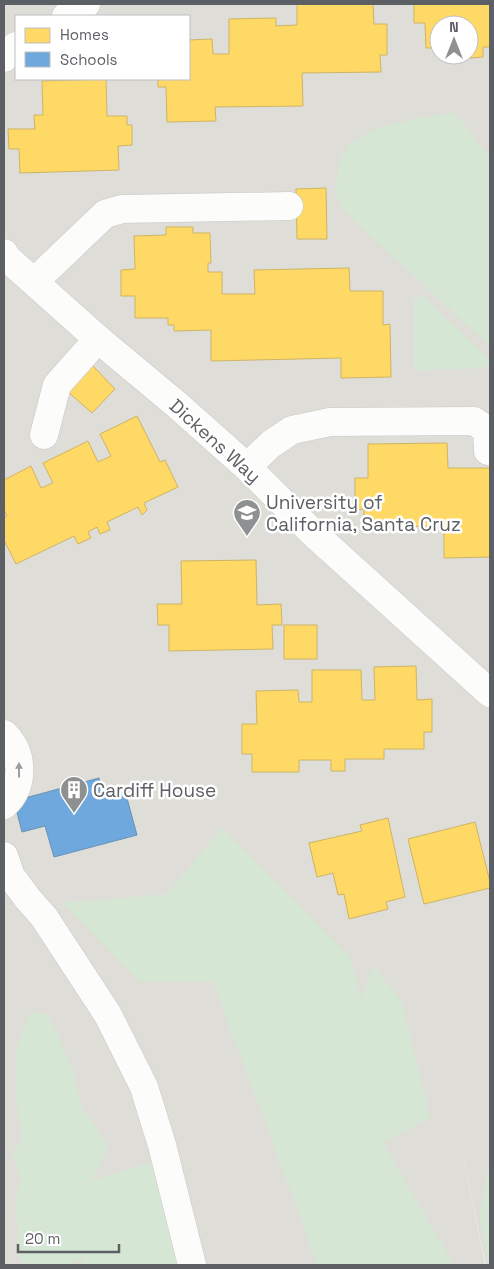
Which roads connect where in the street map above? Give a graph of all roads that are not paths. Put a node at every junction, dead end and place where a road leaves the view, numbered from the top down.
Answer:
1 (86, 4) edge
2 (68, 15) edge
3 (15, 47) edge
4 (4, 58) edge
5 (289, 206) dead end
6 (4, 252) edge
7 (34, 281) junction
8 (98, 339) junction
9 (44, 435) dead end
10 (488, 450) dead end
11 (247, 467) junction
12 (490, 693) edge
13 (4, 734) edge
14 (4, 805) edge
15 (4, 856) edge
16 (192, 1265) edge

1 - 2 street
3 - 4 street
5 - 7 street
6 - 7 street, Dickens Way
7 - 8 street, Dickens Way
8 - 9 street
8 - 11 street, Dickens Way
10 - 11 street
11 - 12 street, Dickens Way
14 -> 13 street
15 - 16 street

